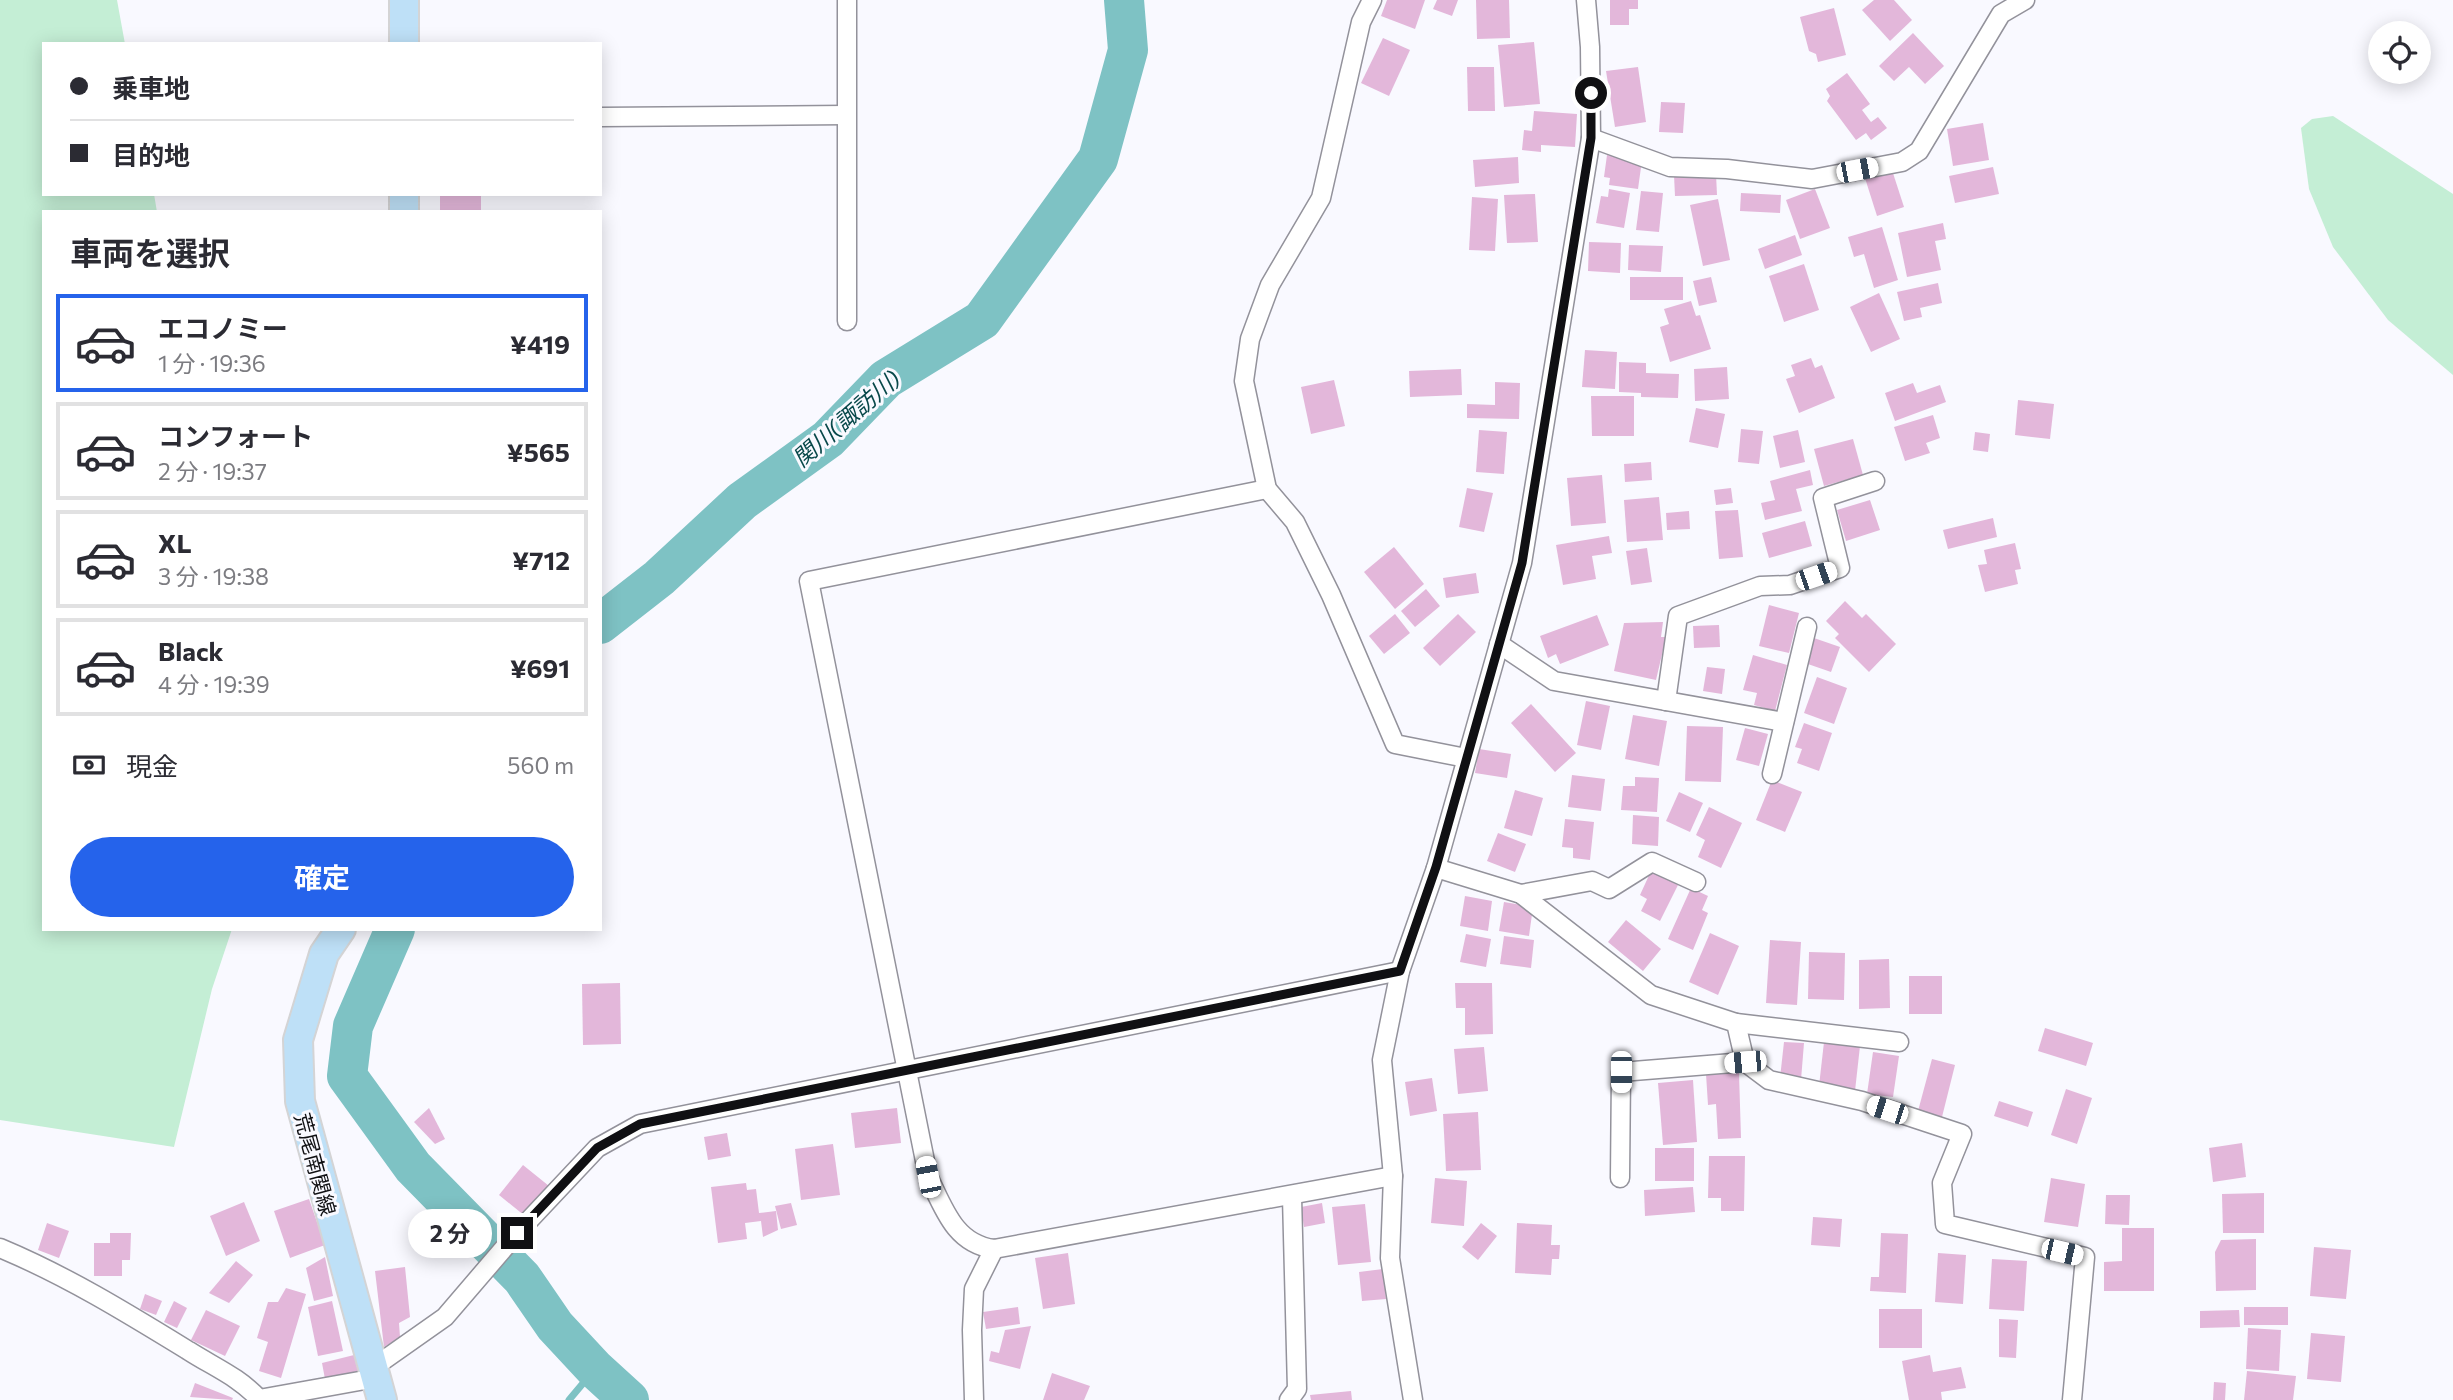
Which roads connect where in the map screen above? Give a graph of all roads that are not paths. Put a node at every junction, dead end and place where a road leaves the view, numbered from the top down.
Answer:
1 (404, 0) edge
2 (846, 0) edge
3 (1372, 0) edge
4 (1586, 0) edge
5 (2025, 0) edge
6 (404, 42) edge
7 (846, 115) junction
8 (602, 117) edge
9 (1591, 138) junction
10 (847, 321) dead end
11 (1875, 481) dead end
12 (1267, 489) junction
13 (1807, 627) dead end
14 (1499, 644) junction
15 (1666, 701) junction
16 (1784, 722) junction
17 (1466, 758) junction
18 (1772, 774) dead end
19 (1436, 867) junction
20 (1696, 882) dead end
21 (1521, 894) junction
22 (340, 931) edge
23 (1400, 971) junction
24 (1736, 1023) junction
25 (1899, 1042) dead end
26 (1745, 1062) junction
27 (906, 1070) junction
28 (1393, 1176) junction
29 (1620, 1178) dead end
30 (1292, 1197) junction
31 (0, 1248) edge
32 (994, 1249) junction
33 (377, 1382) edge
34 (974, 1400) edge
35 (1289, 1400) edge
36 (1413, 1400) edge
37 (2072, 1400) edge

1 - 6 main road
2 - 7 street
3 - 12 street
4 - 9 street
5 - 9 street
7 - 8 street
7 - 10 street
9 - 14 street
11 - 15 street
12 - 17 street
12 - 27 street
13 - 16 street
14 - 15 street
14 - 17 street
15 - 16 street
16 - 18 street
17 - 19 street
19 - 21 street
19 - 23 street
20 - 21 street
21 - 24 street
22 - 33 main road, 荒尾南関線
23 - 27 street
23 - 28 street
24 - 25 street
24 - 26 street
26 - 29 street
26 - 37 street
27 - 32 street
27 - 33 street
28 - 30 street
28 - 36 street
30 - 32 street
30 - 35 street
31 - 33 street
32 - 34 street

